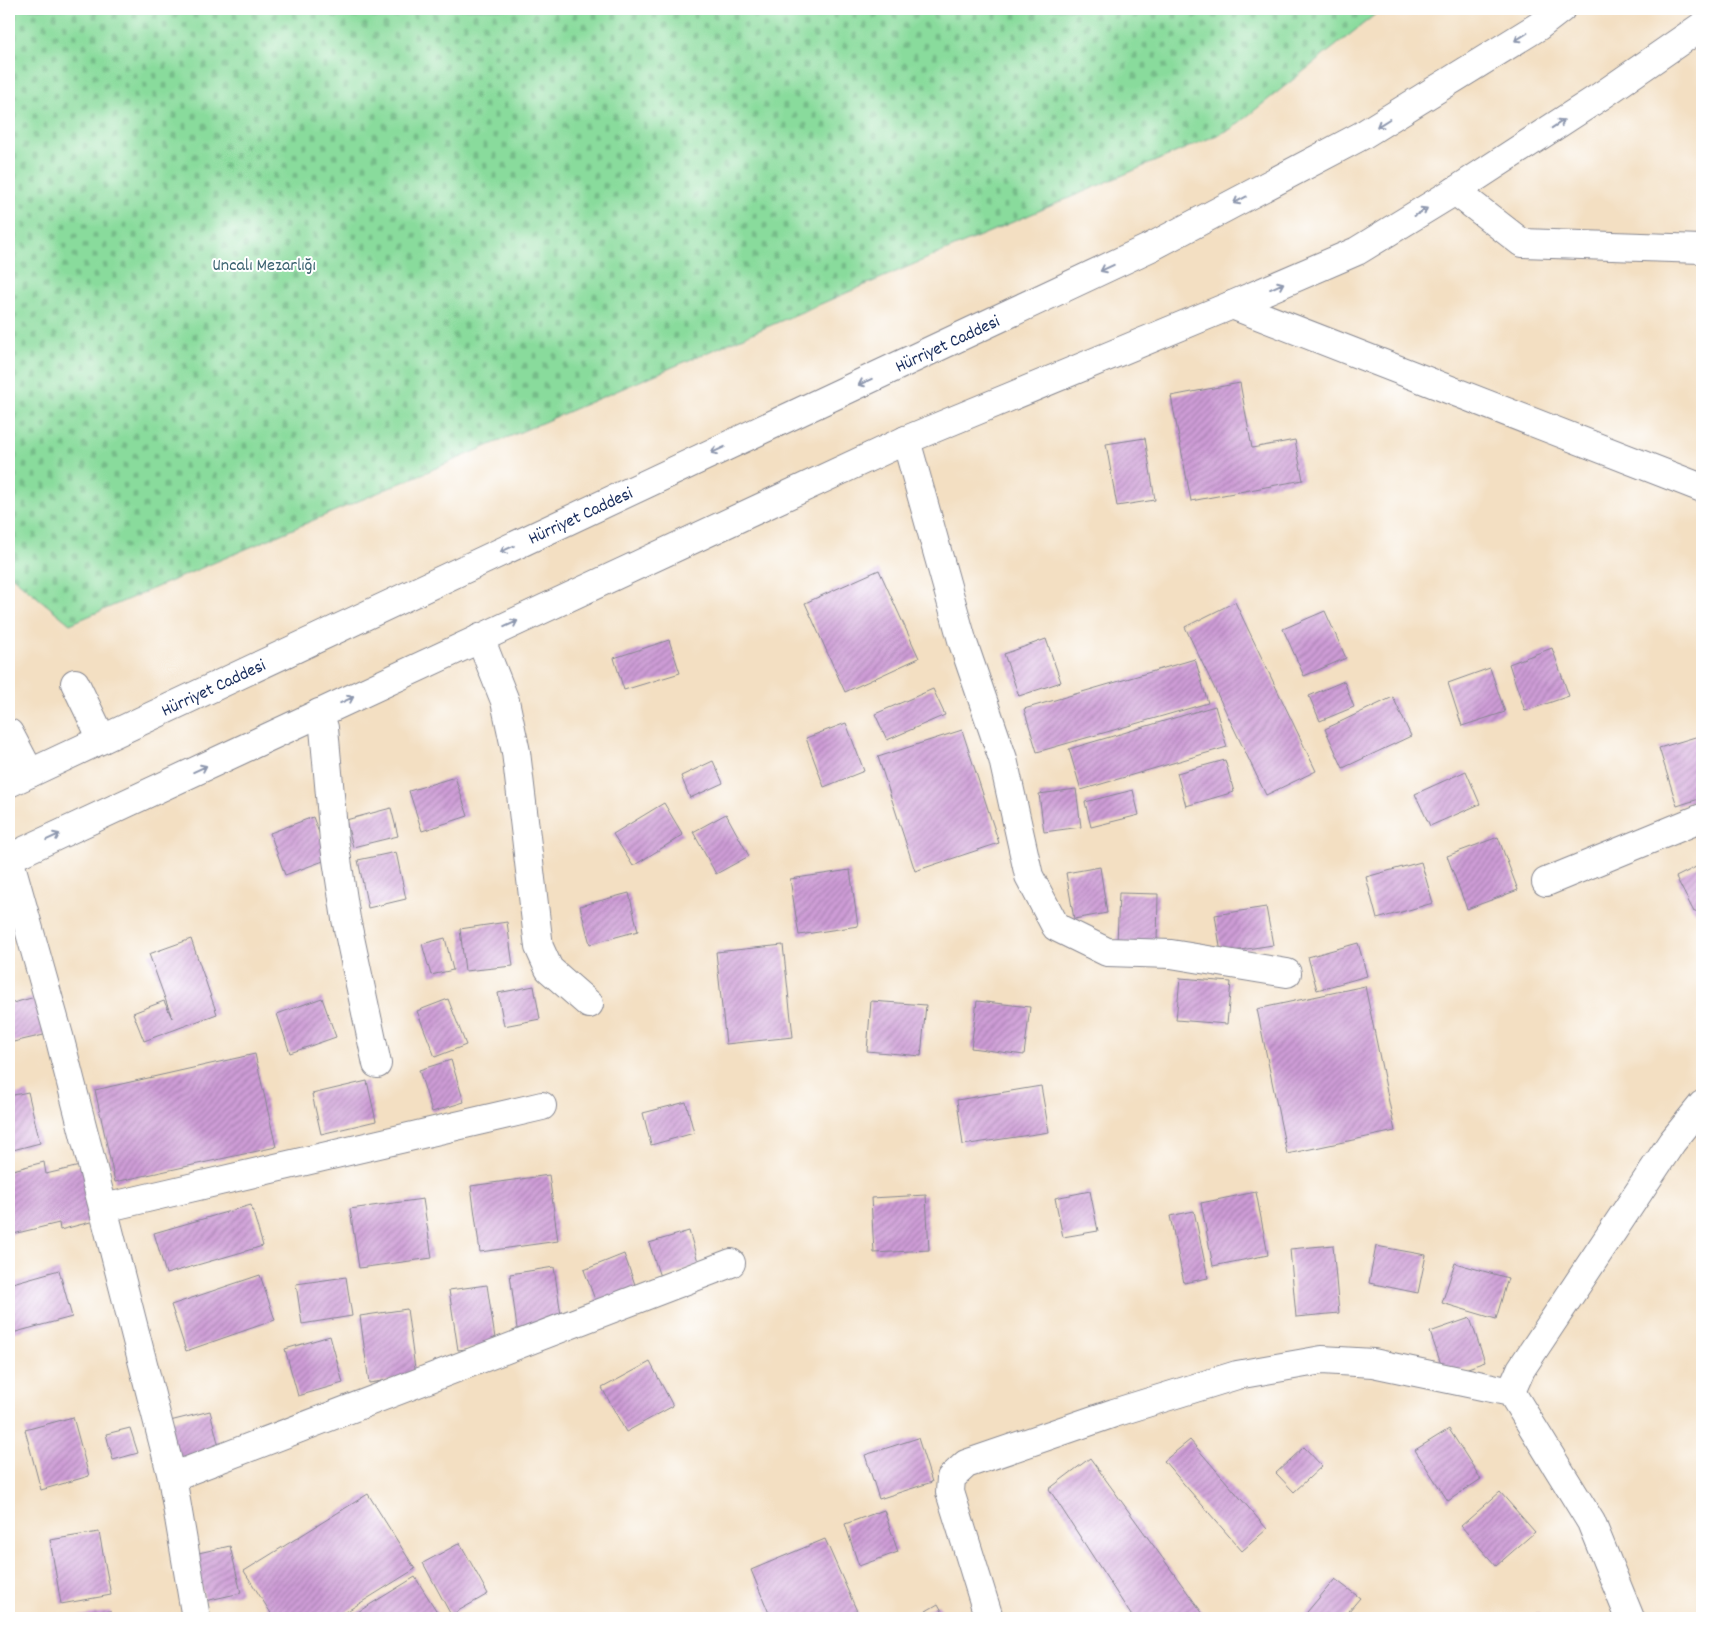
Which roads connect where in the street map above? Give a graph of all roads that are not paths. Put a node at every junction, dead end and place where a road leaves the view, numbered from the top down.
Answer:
1 (1561, 9) edge
2 (1702, 26) edge
3 (1455, 191) junction
4 (1702, 249) edge
5 (1232, 305) junction
6 (906, 440) junction
7 (1702, 488) edge
8 (480, 638) junction
9 (74, 683) dead end
10 (319, 713) junction
11 (9, 732) edge
12 (102, 739) junction
13 (19, 778) edge
14 (1702, 818) edge
15 (9, 858) edge
16 (1546, 882) dead end
17 (1287, 973) dead end
18 (588, 1004) dead end
19 (377, 1064) dead end
20 (1702, 1105) edge
21 (542, 1106) dead end
22 (104, 1208) junction
23 (731, 1263) dead end
24 (1511, 1392) junction
25 (172, 1477) junction
26 (196, 1618) edge
27 (989, 1618) edge
28 (1630, 1618) edge

1 -> 12 main road, Hürriyet Caddesi
3 -> 2 main road
3 - 4 main road
5 -> 3 main road
5 - 6 main road
5 - 7 main road
8 -> 6 main road
6 - 17 main road
10 -> 8 main road
8 - 18 main road
9 - 12 main road
15 -> 10 main road
10 - 19 main road
11 - 13 main road
12 - 13 main road, Hürriyet Caddesi
14 - 16 main road
15 - 22 main road
20 - 24 main road
21 - 22 main road
22 - 25 main road
23 - 25 main road
24 - 27 main road
24 - 28 main road
25 - 26 main road

